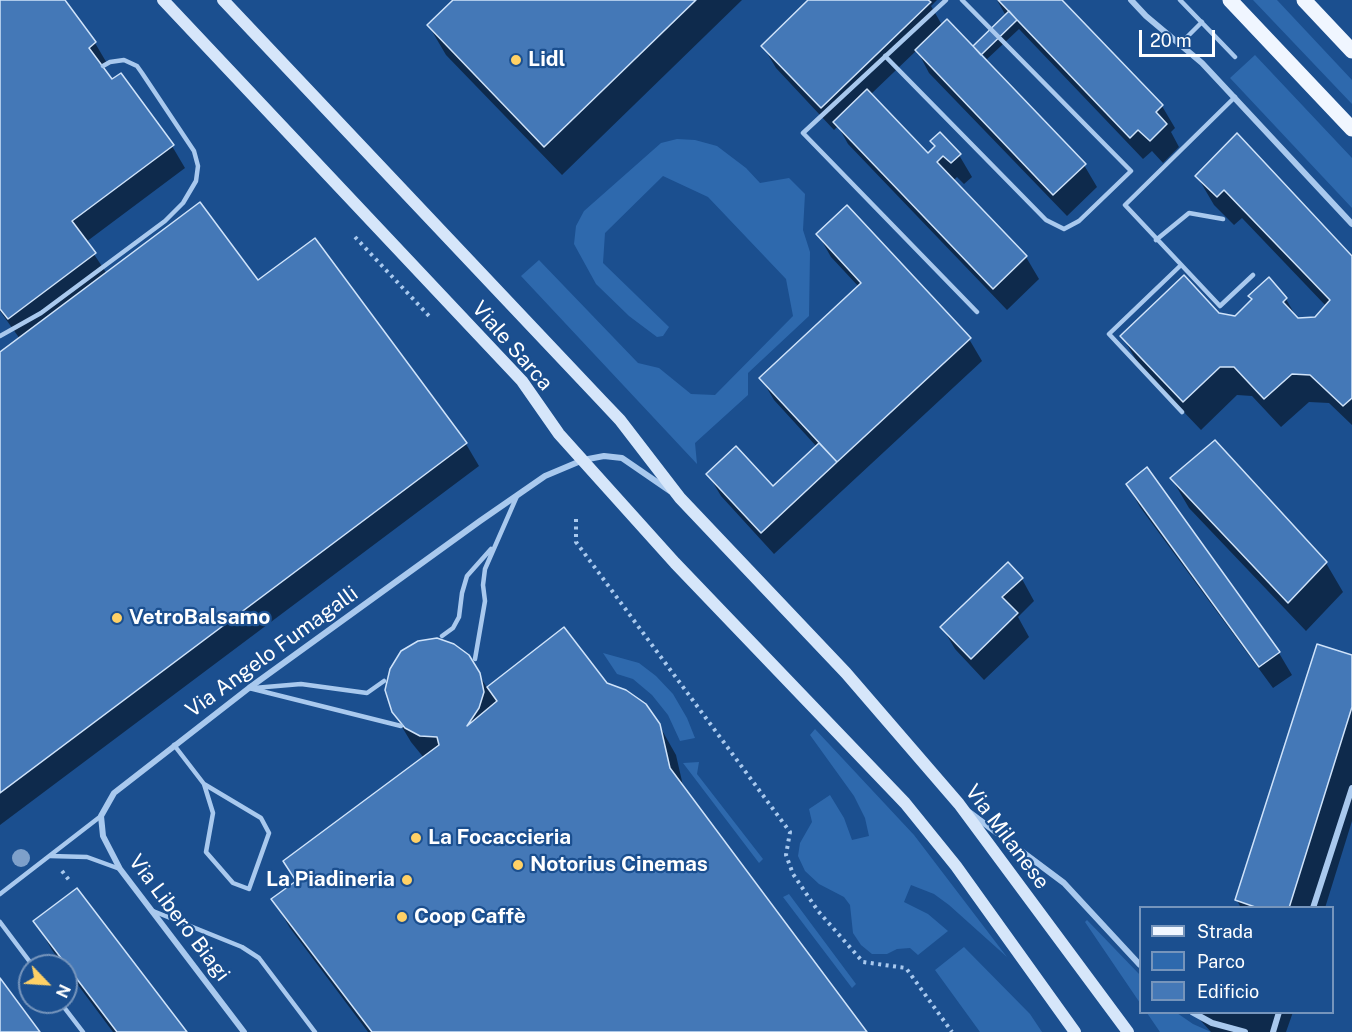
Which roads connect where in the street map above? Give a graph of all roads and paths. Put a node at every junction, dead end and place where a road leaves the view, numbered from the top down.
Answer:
1 (163, 0) edge
2 (223, 0) edge
3 (946, 0) edge
4 (962, 0) edge
5 (1131, 0) edge
6 (1180, 0) edge
7 (1230, 0) edge
8 (1304, 0) edge
9 (1202, 22) junction
10 (1179, 44) junction
11 (1352, 51) edge
12 (885, 56) junction
13 (1235, 57) dead end
14 (103, 66) dead end
15 (1235, 97) junction
16 (1352, 129) edge
17 (1223, 219) dead end
18 (1352, 224) edge
19 (356, 237) dead end
20 (1156, 240) junction
21 (1180, 266) junction
22 (1253, 275) dead end
23 (977, 312) dead end
24 (430, 317) dead end
25 (0, 336) edge
26 (1182, 412) dead end
27 (583, 460) junction
28 (518, 494) junction
29 (680, 498) junction
30 (576, 519) dead end
31 (495, 545) junction
32 (442, 636) dead end
33 (476, 659) dead end
34 (846, 673) joint
35 (384, 681) dead end
36 (249, 688) junction
37 (401, 726) dead end
38 (174, 745) junction
39 (204, 784) junction
40 (1352, 788) edge
41 (959, 804) junction
42 (101, 816) junction
43 (50, 856) junction
44 (120, 869) junction
45 (0, 894) edge
46 (1314, 906) edge
47 (151, 910) junction
48 (0, 922) edge
49 (24, 954) edge
50 (1139, 964) edge
51 (69, 1014) edge
52 (1196, 1014) edge
53 (1278, 1014) edge
54 (82, 1032) edge
55 (244, 1032) edge
56 (315, 1032) edge
57 (952, 1032) edge
58 (1075, 1032) edge
59 (1128, 1032) edge
60 (1245, 1032) edge
61 (1273, 1032) edge

1 - 27 street, Viale Sarca
2 - 29 street, Viale Sarca
3 - 12 lane
4 - 12 lane
5 - 10 street
6 - 9 lane
7 - 16 main road
8 - 11 main road
9 - 10 lane
9 - 13 lane
10 - 15 street
12 - 23 lane
14 - 25 lane
15 - 18 street
15 - 20 lane
17 - 20 lane
19 - 24 path
20 - 21 lane
21 - 22 lane
21 - 26 lane
27 - 28 street, Via Angelo Fumagalli
27 - 29 street, Via Angelo Fumagalli
27 - 58 street, Viale Sarca
28 - 31 lane
28 - 36 street, Via Angelo Fumagalli
29 - 34 street, Viale Sarca
30 - 57 path
31 - 32 lane
31 - 33 lane
34 - 41 street, Via Milanese
35 - 36 lane
36 - 37 lane
36 - 38 street, Via Angelo Fumagalli
38 - 39 lane
38 - 42 street, Via Angelo Fumagalli
39 - 39 lane
40 - 46 street
41 - 50 street
41 - 59 street, Via Milanese
42 - 43 lane, Via Angelo Fumagalli
42 - 44 street, Via Libero Biagi
43 - 44 lane
43 - 45 lane, Via Angelo Fumagalli
44 - 47 street, Via Libero Biagi
47 - 55 street, Via Libero Biagi
47 - 56 lane
48 - 49 lane
51 - 54 lane
52 - 60 street
53 - 61 street

